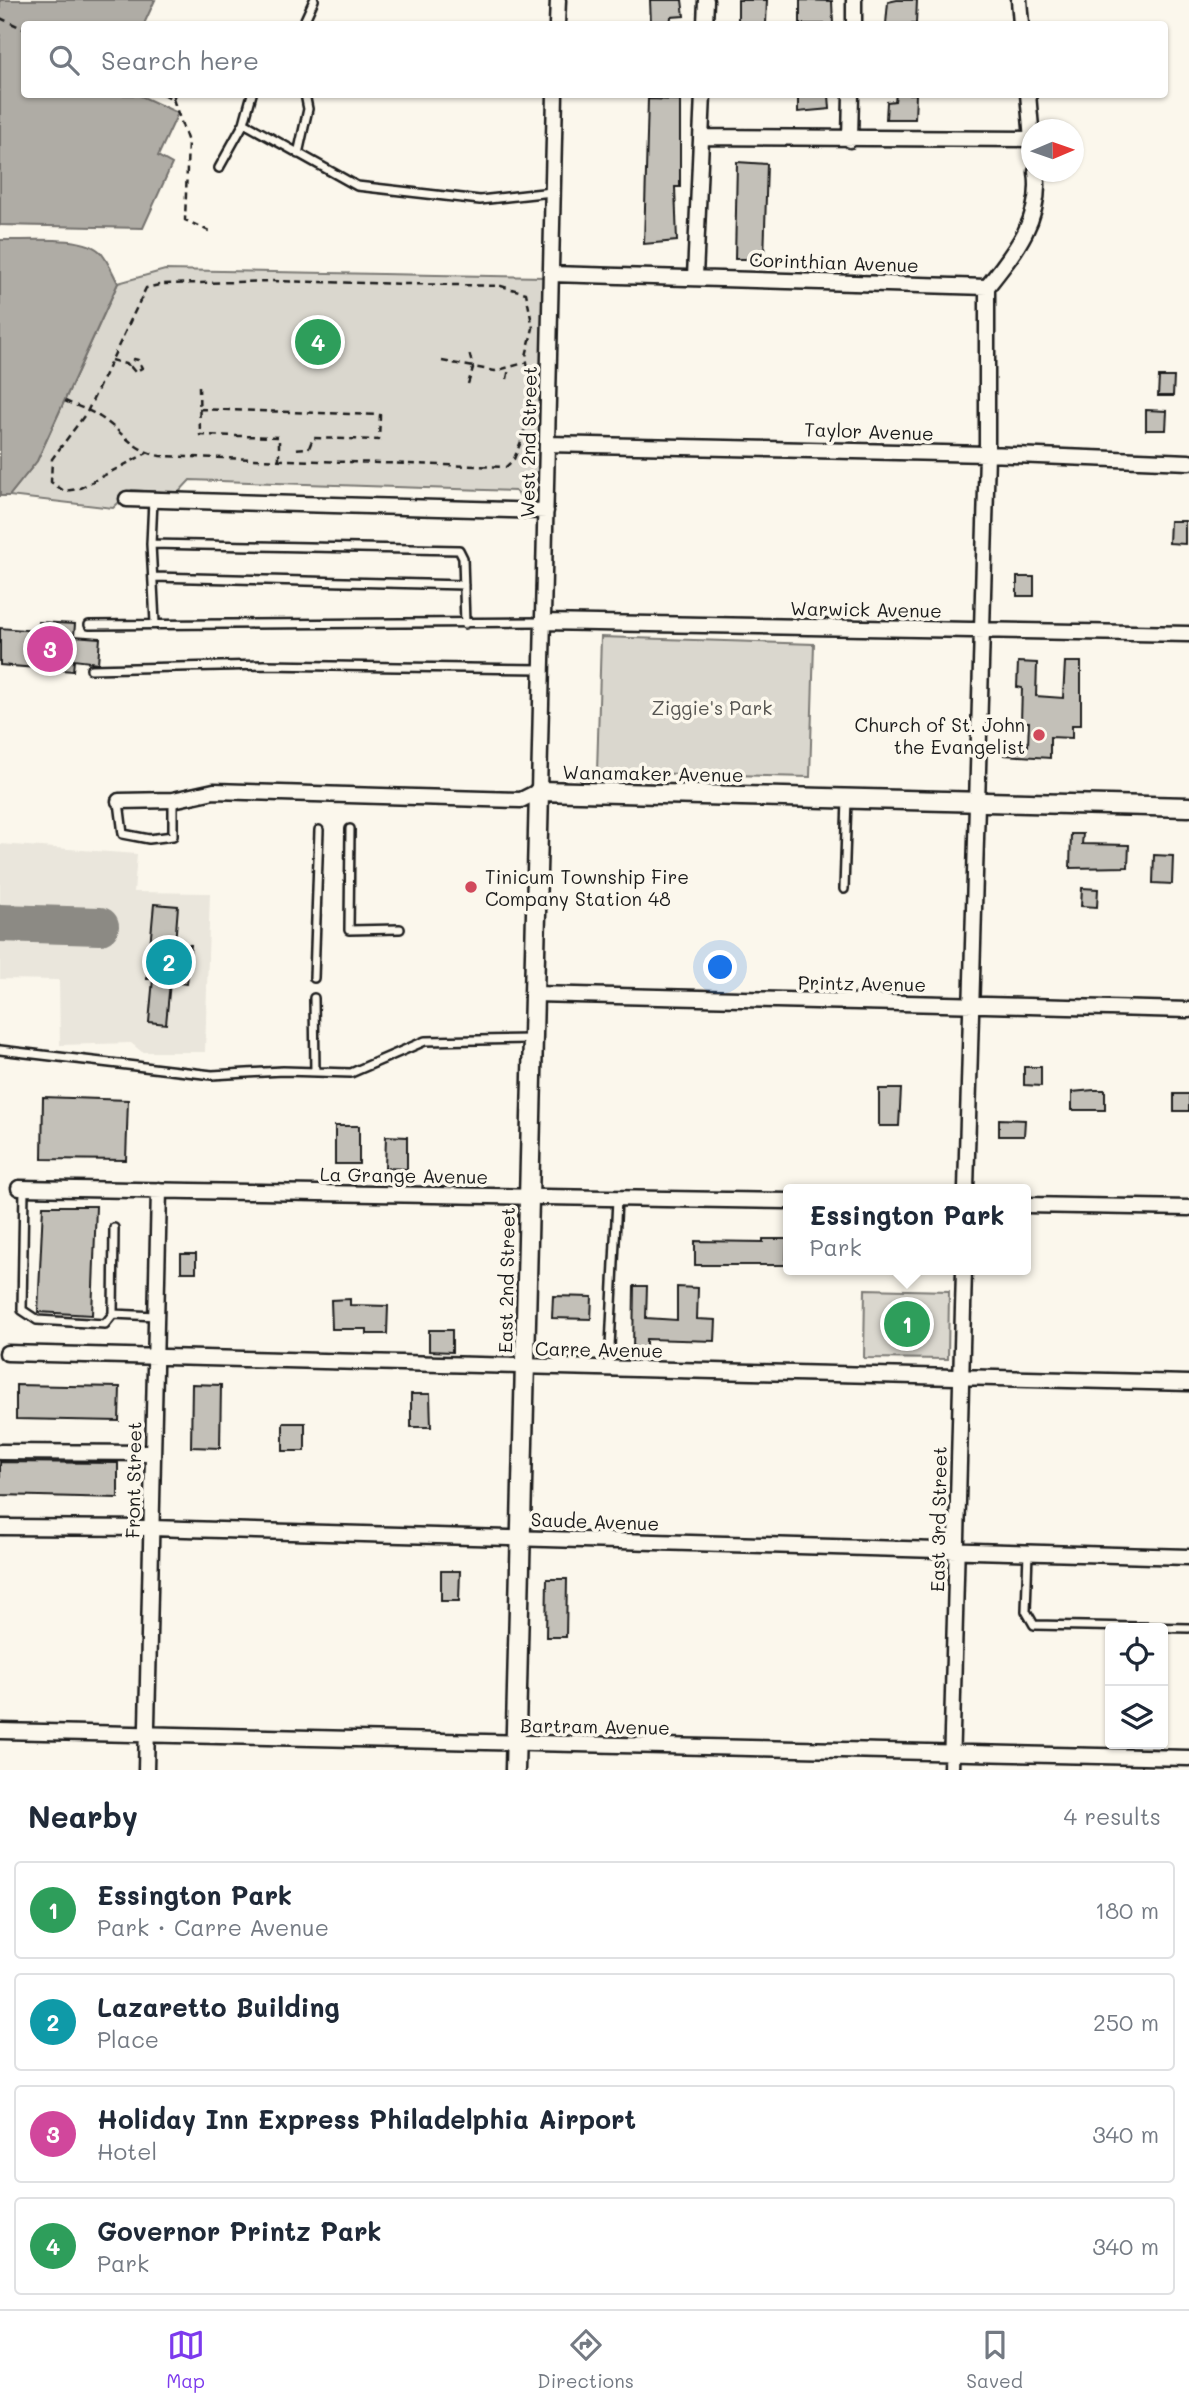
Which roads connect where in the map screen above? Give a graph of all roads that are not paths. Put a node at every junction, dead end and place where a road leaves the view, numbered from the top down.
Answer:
1 (314, 0) edge
2 (558, 0) edge
3 (706, 0) edge
4 (854, 0) edge
5 (1019, 0) edge
6 (304, 21) edge
7 (557, 21) edge
8 (705, 21) edge
9 (854, 21) edge
10 (1021, 21) edge
11 (251, 98) edge
12 (306, 98) edge
13 (555, 98) edge
14 (703, 98) edge
15 (851, 98) edge
16 (1028, 98) edge
17 (1030, 119) edge
18 (244, 123) junction
19 (702, 137) junction
20 (1021, 139) edge
21 (850, 140) junction
22 (298, 154) junction
23 (219, 168) dead end
24 (1038, 182) edge
25 (553, 192) junction
26 (551, 274) junction
27 (695, 277) junction
28 (987, 287) junction
29 (547, 444) junction
30 (987, 454) junction
31 (1189, 462) edge
32 (127, 499) dead end
33 (153, 499) junction
34 (546, 511) junction
35 (151, 544) junction
36 (153, 577) junction
37 (464, 585) junction
38 (543, 622) junction
39 (155, 623) junction
40 (465, 624) junction
41 (89, 625) dead end
42 (981, 631) junction
43 (1189, 634) edge
44 (91, 669) dead end
45 (542, 670) junction
46 (539, 791) junction
47 (847, 799) junction
48 (173, 800) junction
49 (119, 801) joint
50 (976, 802) junction
51 (1189, 807) edge
52 (319, 830) dead end
53 (350, 830) dead end
54 (844, 889) dead end
55 (400, 929) dead end
56 (314, 978) dead end
57 (534, 995) junction
58 (314, 998) dead end
59 (970, 1005) junction
60 (1189, 1010) edge
61 (533, 1039) junction
62 (0, 1050) edge
63 (315, 1072) junction
64 (966, 1184) edge
65 (22, 1188) joint
66 (159, 1190) junction
67 (529, 1196) junction
68 (617, 1198) junction
69 (783, 1201) edge
70 (1031, 1205) edge
71 (1189, 1208) edge
72 (114, 1228) dead end
73 (964, 1275) edge
74 (113, 1314) junction
75 (156, 1316) junction
76 (7, 1353) dead end
77 (155, 1357) junction
78 (525, 1366) junction
79 (609, 1368) junction
80 (961, 1377) junction
81 (1189, 1383) edge
82 (0, 1452) edge
83 (153, 1453) junction
84 (0, 1527) edge
85 (151, 1528) junction
86 (520, 1538) junction
87 (957, 1550) junction
88 (1028, 1552) junction
89 (1189, 1557) edge
90 (1189, 1628) edge
91 (0, 1731) edge
92 (146, 1735) junction
93 (515, 1743) junction
94 (952, 1753) junction
95 (1189, 1758) edge
96 (146, 1770) edge
97 (515, 1770) edge
98 (951, 1770) edge

1 - 6 lane
2 - 7 street
3 - 8 street
4 - 9 street
5 - 10 street
11 - 18 lane
12 - 22 lane
13 - 25 street, West 2nd Street
14 - 19 street
15 - 21 street
16 - 17 street
18 - 22 lane
18 - 23 lane
19 - 21 street
19 - 27 street
20 - 21 street
22 - 25 lane
24 - 28 street
25 - 26 street, West 2nd Street
26 - 27 street, Corinthian Avenue
26 - 29 street, West 2nd Street
27 - 28 street, Corinthian Avenue
28 - 30 street
29 - 30 street, Taylor Avenue
29 - 34 street, West 2nd Street
30 - 31 street, Taylor Avenue
30 - 42 street
32 - 33 street
33 - 34 street
33 - 35 lane
34 - 38 street, West 2nd Street
35 - 36 lane
35 - 37 lane
36 - 37 lane
36 - 39 lane
37 - 40 lane
38 - 40 lane
38 - 42 street, Warwick Avenue
38 - 45 street, West 2nd Street
39 - 40 lane
39 - 41 lane
42 - 43 street, Warwick Avenue
42 - 50 street
44 - 45 lane
45 - 46 street, West 2nd Street
46 - 47 street, Wanamaker Avenue
46 - 48 street, Wanamaker Avenue
46 - 57 street, East 2nd Street
47 - 50 street, Wanamaker Avenue
47 - 54 lane
48 - 49 street, Wanamaker Avenue
48 - 49 lane
50 - 51 street, Wanamaker Avenue
50 - 59 street
52 - 56 lane
53 - 55 lane
57 - 59 street, Printz Avenue
57 - 61 street, East 2nd Street
58 - 63 lane
59 - 60 street, Printz Avenue
59 - 64 street
61 - 63 lane
61 - 67 street, East 2nd Street
62 - 63 lane
65 - 66 street, La Grange Avenue
65 - 74 lane
66 - 67 street, La Grange Avenue
66 - 75 street, Front Street
67 - 68 street, La Grange Avenue
67 - 78 street, East 2nd Street
68 - 69 street, La Grange Avenue
68 - 79 lane
70 - 71 street
72 - 74 lane
73 - 80 street, East 3rd Street
74 - 75 lane
75 - 77 street, Front Street
76 - 77 street, Carre Avenue
77 - 78 street, Carre Avenue
77 - 83 street, Front Street
78 - 79 street, Carre Avenue
78 - 86 street, East 2nd Street
79 - 80 street, Carre Avenue
80 - 81 street, Carre Avenue
80 - 87 street, East 3rd Street
82 - 83 street
83 - 85 street, Front Street
84 - 85 street, Saude Avenue
85 - 86 street, Saude Avenue
85 - 92 street, Front Street
86 - 87 street, Saude Avenue
86 - 93 street, East 2nd Street
87 - 88 street, Saude Avenue
87 - 94 street, East 3rd Street
88 - 89 street, Saude Avenue
88 - 90 lane
91 - 92 street, Bartram Avenue
92 - 93 street, Bartram Avenue
92 - 96 street, Front Street
93 - 94 street, Bartram Avenue
93 - 97 street, East 2nd Street
94 - 95 street, Bartram Avenue
94 - 98 street, East 3rd Street

